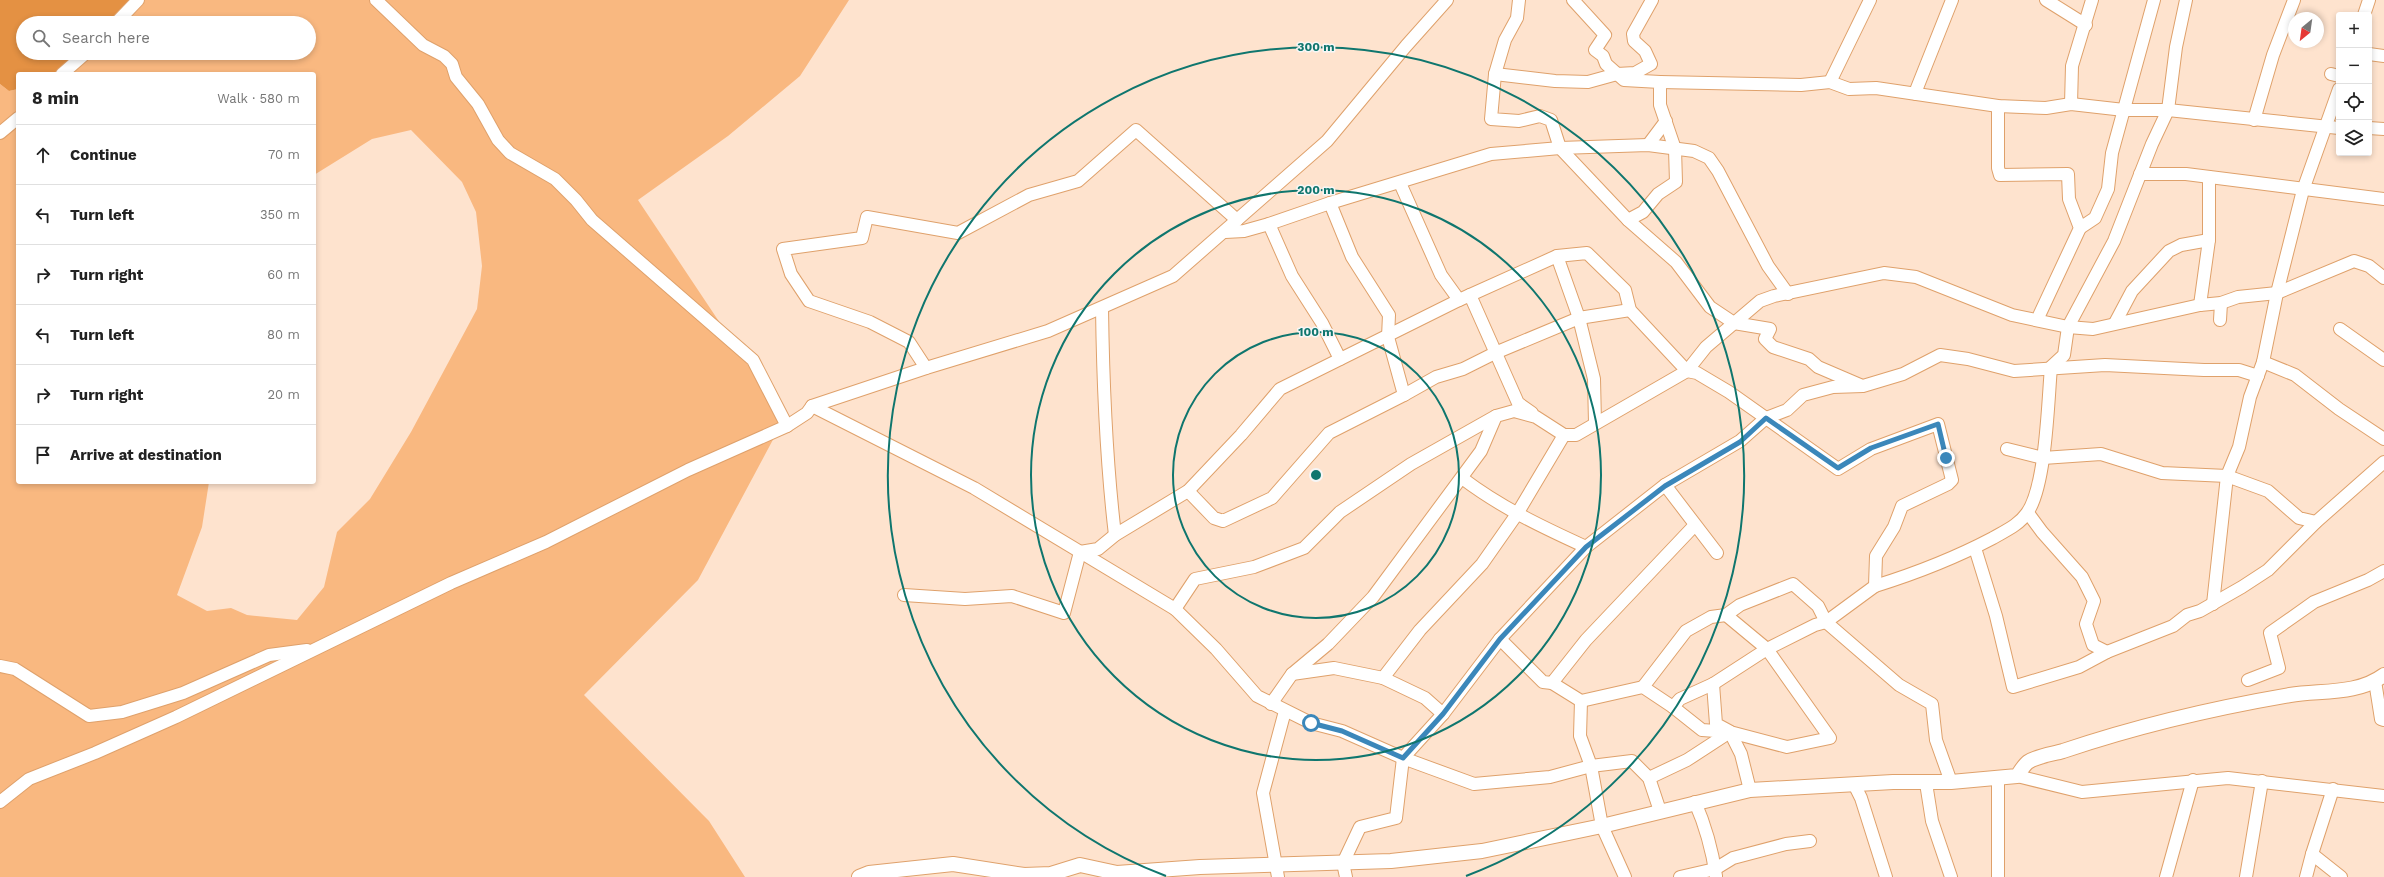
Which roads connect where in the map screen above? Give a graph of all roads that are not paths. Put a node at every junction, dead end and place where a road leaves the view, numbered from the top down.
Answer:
1 (138, 0) edge
2 (376, 0) edge
3 (1447, 0) edge
4 (1519, 0) edge
5 (1573, 0) edge
6 (1652, 0) edge
7 (1870, 0) edge
8 (1952, 0) edge
9 (2046, 0) edge
10 (2092, 0) edge
11 (2154, 0) edge
12 (2186, 0) edge
13 (2294, 0) edge
14 (2369, 0) edge
15 (2365, 12) edge
16 (123, 16) edge
17 (2086, 25) junction
18 (2372, 54) edge
19 (2384, 56) edge
20 (78, 60) edge
21 (64, 72) edge
22 (1495, 74) junction
23 (1618, 74) junction
24 (1660, 82) junction
25 (1830, 82) junction
26 (1916, 94) junction
27 (2336, 97) edge
28 (2071, 104) junction
29 (1998, 106) junction
30 (2124, 110) junction
31 (2168, 110) junction
32 (16, 120) edge
33 (2254, 120) junction
34 (1666, 122) junction
35 (2325, 128) junction
36 (2336, 128) edge
37 (2372, 128) edge
38 (2384, 128) edge
39 (0, 134) edge
40 (1648, 145) junction
41 (1560, 148) junction
42 (1675, 149) junction
43 (2140, 174) junction
44 (2209, 177) junction
45 (1400, 183) junction
46 (2303, 190) junction
47 (2384, 199) edge
48 (1330, 203) junction
49 (1237, 220) junction
50 (1628, 220) junction
51 (1269, 224) junction
52 (2080, 228) junction
53 (1225, 232) junction
54 (2209, 240) junction
55 (1557, 256) junction
56 (2384, 278) edge
57 (2277, 293) junction
58 (1788, 294) junction
59 (1465, 298) junction
60 (2221, 303) junction
61 (2200, 305) junction
62 (1102, 308) junction
63 (1630, 310) junction
64 (1579, 318) junction
65 (2037, 320) junction
66 (2220, 320) dead end
67 (1734, 323) junction
68 (2116, 323) junction
69 (2068, 327) junction
70 (2340, 329) dead end
71 (1388, 337) junction
72 (1495, 353) junction
73 (1340, 359) junction
74 (2384, 360) edge
75 (2263, 362) junction
76 (2051, 367) junction
77 (926, 368) junction
78 (1687, 371) junction
79 (2258, 376) junction
80 (1863, 386) junction
81 (1404, 395) junction
82 (812, 406) junction
83 (1496, 416) junction
84 (1536, 416) junction
85 (1766, 418) junction
86 (1596, 423) junction
87 (787, 426) junction
88 (1564, 435) junction
89 (2384, 439) edge
90 (2007, 449) dead end
91 (2043, 458) junction
92 (2384, 462) edge
93 (2227, 476) junction
94 (1462, 478) junction
95 (1665, 486) junction
96 (1188, 491) junction
97 (2028, 513) junction
98 (1517, 514) junction
99 (2316, 522) junction
100 (1694, 526) junction
101 (1115, 535) junction
102 (1586, 547) junction
103 (1974, 548) junction
104 (1080, 552) junction
105 (1717, 553) dead end
106 (2384, 570) edge
107 (1875, 586) junction
108 (904, 595) dead end
109 (2212, 604) junction
110 (1175, 609) junction
111 (1726, 615) junction
112 (1826, 622) junction
113 (1500, 639) junction
114 (318, 649) junction
115 (1767, 649) junction
116 (2107, 652) junction
117 (0, 666) edge
118 (1292, 674) junction
119 (1383, 678) junction
120 (2380, 678) edge
121 (2248, 680) dead end
122 (1552, 683) junction
123 (1713, 684) junction
124 (1643, 686) junction
125 (1581, 701) junction
126 (1271, 704) junction
127 (1673, 707) junction
128 (1285, 711) junction
129 (1443, 714) junction
130 (2384, 720) edge
131 (1730, 732) junction
132 (1403, 758) junction
133 (1590, 766) junction
134 (2017, 776) junction
135 (1649, 778) junction
136 (1998, 778) junction
137 (2193, 780) junction
138 (2262, 781) junction
139 (1952, 782) junction
140 (1854, 784) junction
141 (1926, 784) junction
142 (2334, 789) junction
143 (1750, 790) junction
144 (2384, 796) edge
145 (0, 802) edge
146 (1695, 802) junction
147 (1660, 811) junction
148 (1602, 826) junction
149 (1810, 841) dead end
150 (2312, 854) junction
151 (1344, 870) edge
152 (1277, 871) edge
153 (1715, 873) edge
154 (1146, 874) edge
155 (859, 877) edge
156 (1625, 877) edge
157 (1680, 877) edge
158 (1886, 877) edge
159 (1952, 877) edge
160 (1998, 877) edge
161 (2166, 877) edge
162 (2246, 877) edge
163 (2306, 877) edge
164 (2341, 877) edge

1 - 16 street
2 - 87 street
3 - 49 street
4 - 22 street
5 - 23 street
6 - 23 street
7 - 25 street
8 - 26 street
9 - 17 street
10 - 17 street
11 - 30 street
12 - 31 street
13 - 33 street
14 - 15 street
17 - 28 street
18 - 19 street
20 - 21 street
22 - 23 street
22 - 41 street
23 - 24 street
24 - 25 street
24 - 34 street
25 - 26 street
26 - 29 street
27 - 35 street
28 - 29 street
28 - 30 street
29 - 52 street
30 - 31 street
30 - 52 street
31 - 33 street
31 - 43 street
32 - 39 street
33 - 35 street
34 - 40 street
34 - 42 street
35 - 36 street
35 - 46 street
37 - 38 street
40 - 41 street
40 - 42 street
41 - 45 street
41 - 50 street
42 - 50 street
42 - 58 street
43 - 44 street
43 - 69 street
44 - 46 street
44 - 54 street
45 - 48 street
45 - 59 street
46 - 47 street
46 - 57 street
48 - 51 street
48 - 71 street
49 - 53 street
49 - 77 street
50 - 67 street
51 - 53 street
51 - 73 street
52 - 65 street
53 - 62 street
54 - 61 street
54 - 68 street
55 - 59 street
55 - 63 street
55 - 64 street
56 - 57 street
57 - 60 street
57 - 75 street
58 - 65 street
58 - 67 street
59 - 71 street
59 - 72 street
60 - 61 street
60 - 66 street
61 - 68 street
62 - 77 street
62 - 101 street
63 - 64 street
63 - 78 street
64 - 72 street
64 - 86 street
65 - 69 street
67 - 78 street
67 - 80 street
68 - 69 street
69 - 76 street
70 - 74 street
71 - 73 street
71 - 81 street
72 - 81 street
72 - 84 street
73 - 96 street
75 - 79 street
75 - 89 street
76 - 79 street
76 - 80 street
76 - 91 street
77 - 82 street
78 - 85 street
78 - 86 street
79 - 93 street
80 - 85 street
81 - 96 street
82 - 87 street
82 - 104 street
83 - 84 street
83 - 94 street
83 - 110 street
84 - 88 street
85 - 95 street
85 - 107 street
86 - 88 street
87 - 114 street
88 - 98 street
90 - 91 street
91 - 93 street
91 - 97 street
92 - 99 street
93 - 99 street
93 - 109 street
94 - 98 street
94 - 118 street
95 - 100 street
95 - 102 street
96 - 101 street
97 - 103 street
97 - 116 street
98 - 102 street
98 - 119 street
99 - 109 street
100 - 105 street
100 - 122 street
101 - 104 street
102 - 113 street
103 - 107 street
103 - 116 street
104 - 108 street
104 - 110 street
106 - 121 street
107 - 112 street
109 - 116 street
110 - 126 street
111 - 112 street
111 - 115 street
111 - 124 street
112 - 115 street
112 - 139 street
113 - 122 street
113 - 129 street
114 - 117 street
114 - 145 street
115 - 123 street
115 - 131 street
118 - 119 street
118 - 126 street
119 - 129 street
120 - 130 street
120 - 134 street
122 - 125 street
123 - 127 street
123 - 131 street
124 - 125 street
124 - 127 street
125 - 133 street
126 - 128 street
127 - 131 street
128 - 132 street
128 - 152 street
129 - 132 street
131 - 135 street
131 - 143 street
132 - 133 street
132 - 151 street
133 - 135 street
133 - 148 street
134 - 136 street
134 - 137 street
135 - 147 street
136 - 139 street
136 - 160 street
137 - 138 street
137 - 161 street
138 - 142 street
138 - 162 street
139 - 141 street
140 - 141 street
140 - 143 street
140 - 158 street
141 - 159 street
142 - 144 street
142 - 150 street
143 - 146 street
146 - 147 street
146 - 153 street
147 - 148 street
148 - 151 street
148 - 156 street
149 - 153 street
150 - 163 street
150 - 164 street
151 - 152 street
152 - 154 street
153 - 157 street
154 - 155 street

